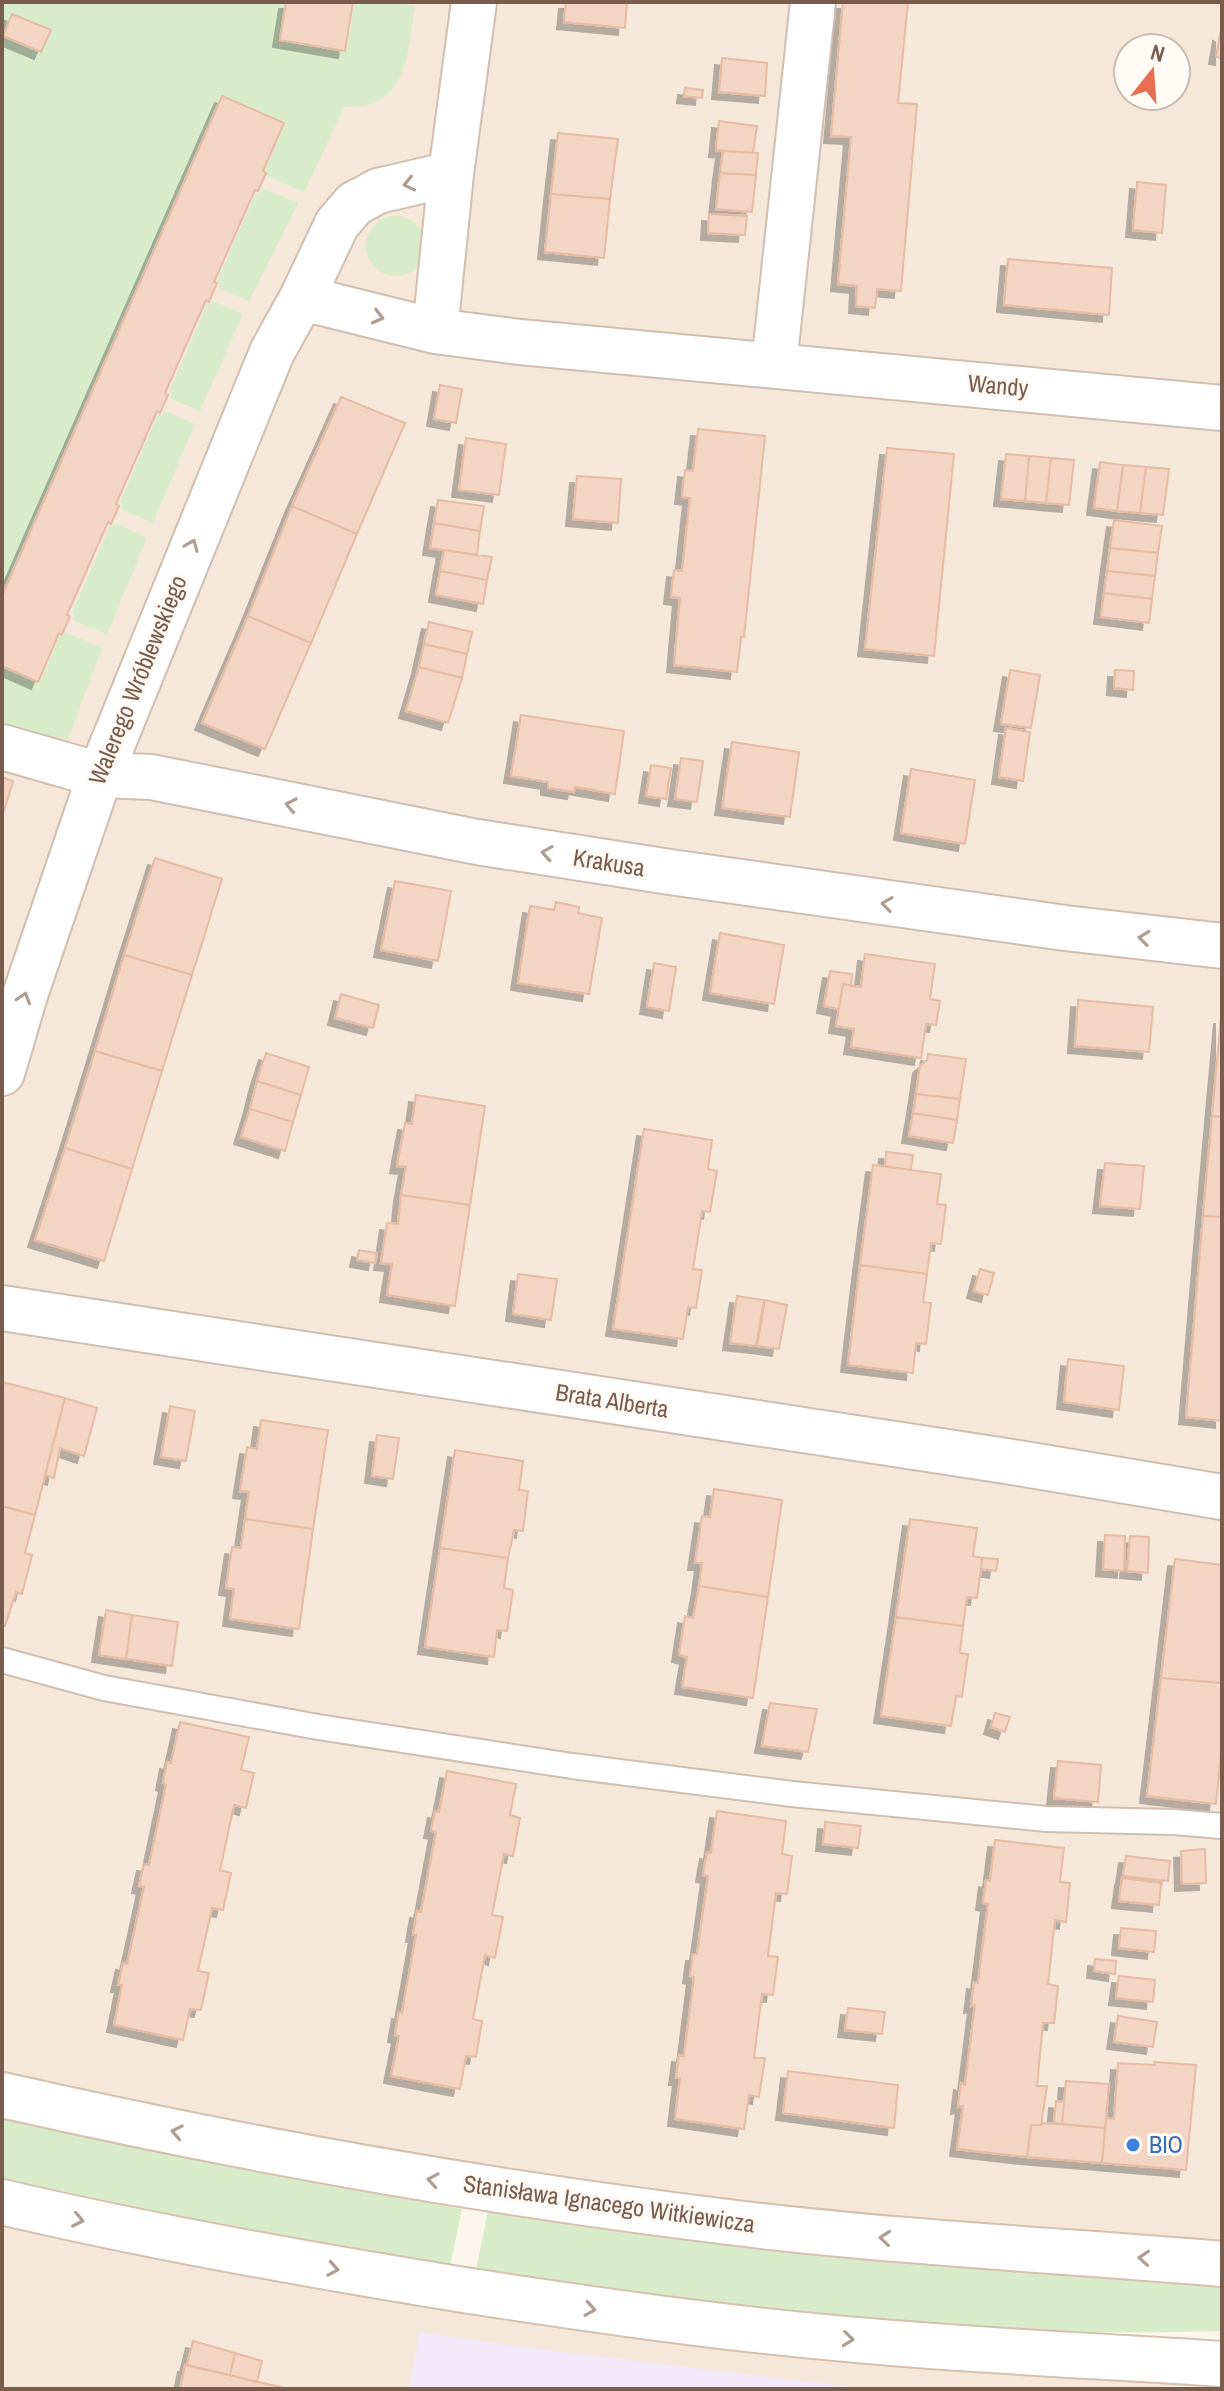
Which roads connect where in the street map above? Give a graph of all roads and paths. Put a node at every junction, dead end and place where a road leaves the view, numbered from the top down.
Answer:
1 (474, 2) edge
2 (813, 2) edge
3 (451, 174) junction
4 (302, 298) junction
5 (435, 331) junction
6 (774, 365) junction
7 (1222, 408) edge
8 (2, 747) edge
9 (100, 775) junction
10 (1222, 946) edge
11 (2, 1073) edge
12 (2, 1308) edge
13 (1222, 1497) edge
14 (2, 1660) edge
15 (1222, 1826) edge
16 (2, 2095) edge
17 (2, 2202) edge
18 (1222, 2264) edge
19 (1222, 2364) edge

1 - 3 street
2 - 6 street
3 -> 4 street, Walerego Wróblewskiego
3 - 5 street
4 -> 5 street, Wandy
9 -> 4 street, Walerego Wróblewskiego
5 - 6 street, Wandy
6 - 7 street, Wandy
8 - 9 street, Krakusa
10 -> 9 street, Krakusa
11 -> 9 street, Walerego Wróblewskiego
12 - 13 street, Brata Alberta
14 - 15 lane
18 -> 16 street, Stanisława Ignacego Witkiewicza
17 -> 19 street

